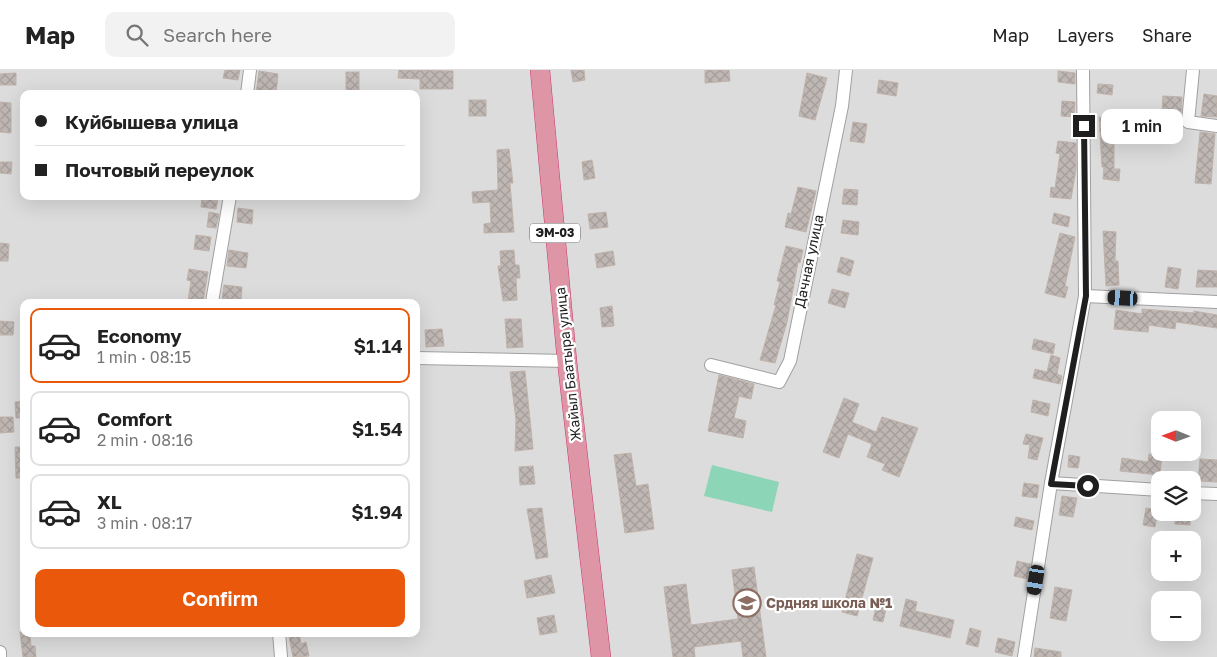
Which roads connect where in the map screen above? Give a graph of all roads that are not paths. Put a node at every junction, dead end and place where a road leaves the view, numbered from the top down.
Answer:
1 (250, 70) edge
2 (540, 70) edge
3 (846, 70) edge
4 (1083, 70) edge
5 (1193, 70) edge
6 (247, 90) edge
7 (1217, 126) edge
8 (229, 200) edge
9 (1086, 296) junction
10 (213, 299) edge
11 (1217, 302) edge
12 (420, 358) edge
13 (567, 361) junction
14 (711, 366) dead end
15 (1051, 484) junction
16 (1151, 490) edge
17 (1201, 493) edge
18 (1217, 494) edge
19 (279, 637) edge
20 (0, 652) edge
21 (0, 657) edge
22 (281, 657) edge
23 (602, 657) edge
24 (1024, 657) edge

1 - 6 street
2 - 13 highway, Жайыл Баатыра улица / ЭМ-03
3 - 14 street, Дачная улица
4 - 9 street
5 - 7 street
8 - 10 street
9 - 11 street
9 - 15 street
12 - 13 street
13 - 23 highway, Жайыл Баатыра улица / ЭМ-03
15 - 16 street
15 - 24 street
17 - 18 street
19 - 22 street
20 - 21 street

